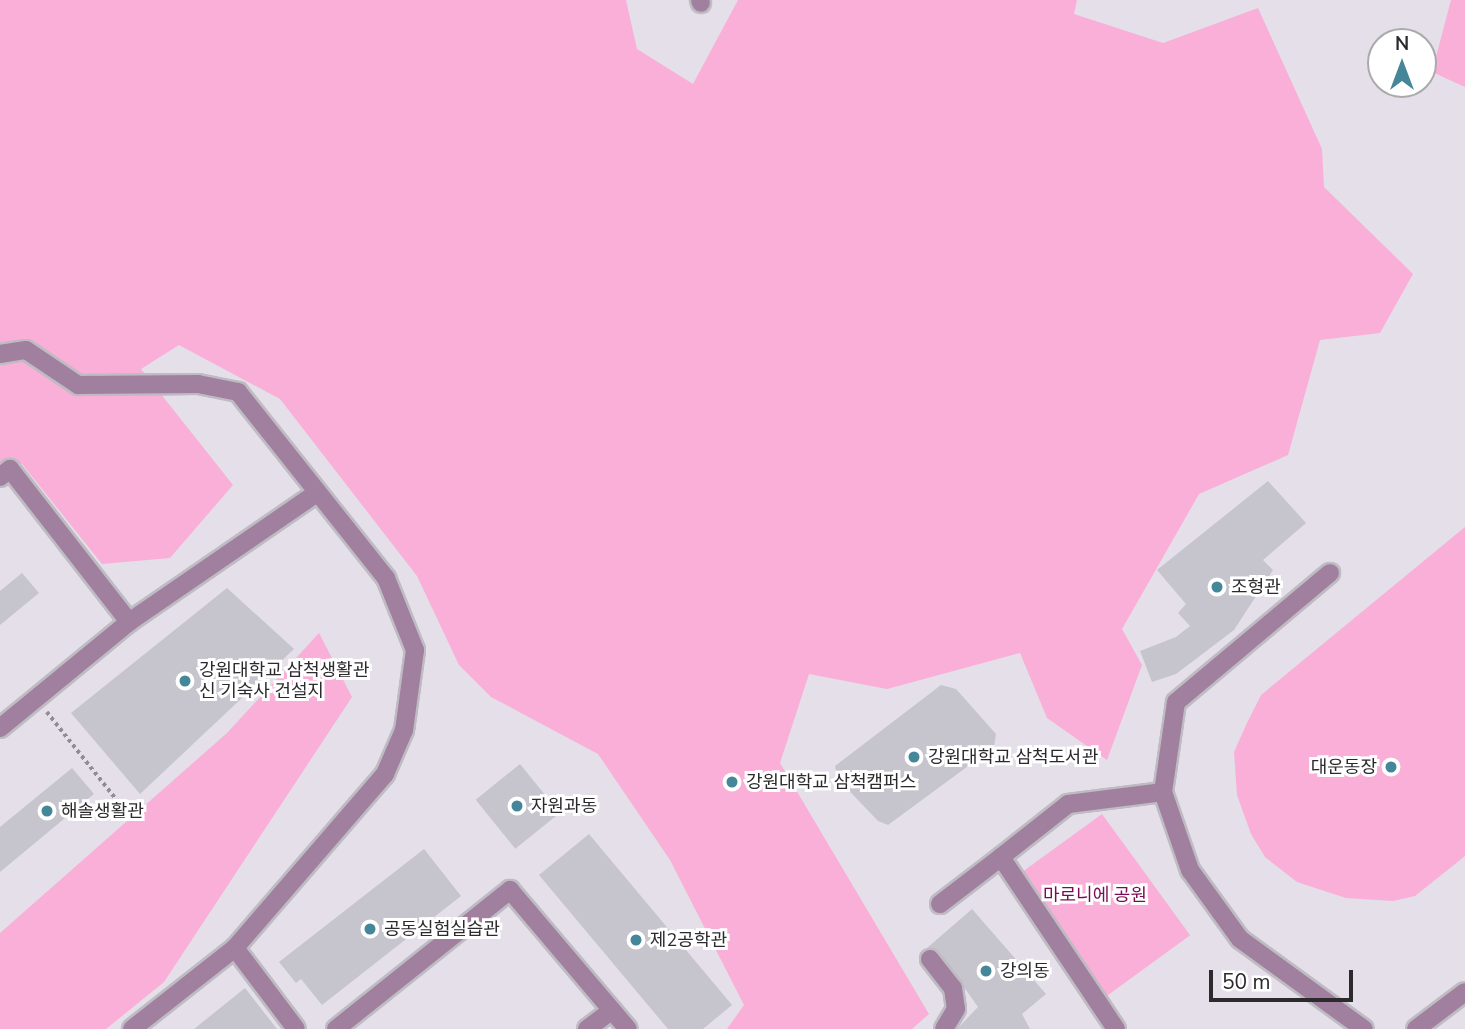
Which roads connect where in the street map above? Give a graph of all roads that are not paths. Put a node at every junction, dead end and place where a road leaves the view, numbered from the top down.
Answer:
1 (0, 354) edge
2 (0, 477) edge
3 (317, 494) junction
4 (1330, 573) dead end
5 (129, 622) junction
6 (0, 728) edge
7 (1163, 792) junction
8 (1001, 857) junction
9 (940, 904) dead end
10 (235, 948) junction
11 (930, 959) dead end
12 (1465, 992) edge
13 (612, 1010) junction
14 (132, 1029) edge
15 (296, 1029) edge
16 (336, 1029) edge
17 (587, 1029) edge
18 (628, 1029) edge
19 (944, 1029) edge
20 (1116, 1029) edge
21 (1364, 1029) edge
22 (1416, 1029) edge

1 - 3 street
2 - 5 street
3 - 5 street
3 - 10 street
4 - 7 street
5 - 6 street
7 - 8 street
7 - 21 street
8 - 9 street
8 - 20 street
10 - 14 street
10 - 15 street
11 - 19 street
12 - 22 street
13 - 16 street
13 - 17 street
13 - 18 street

